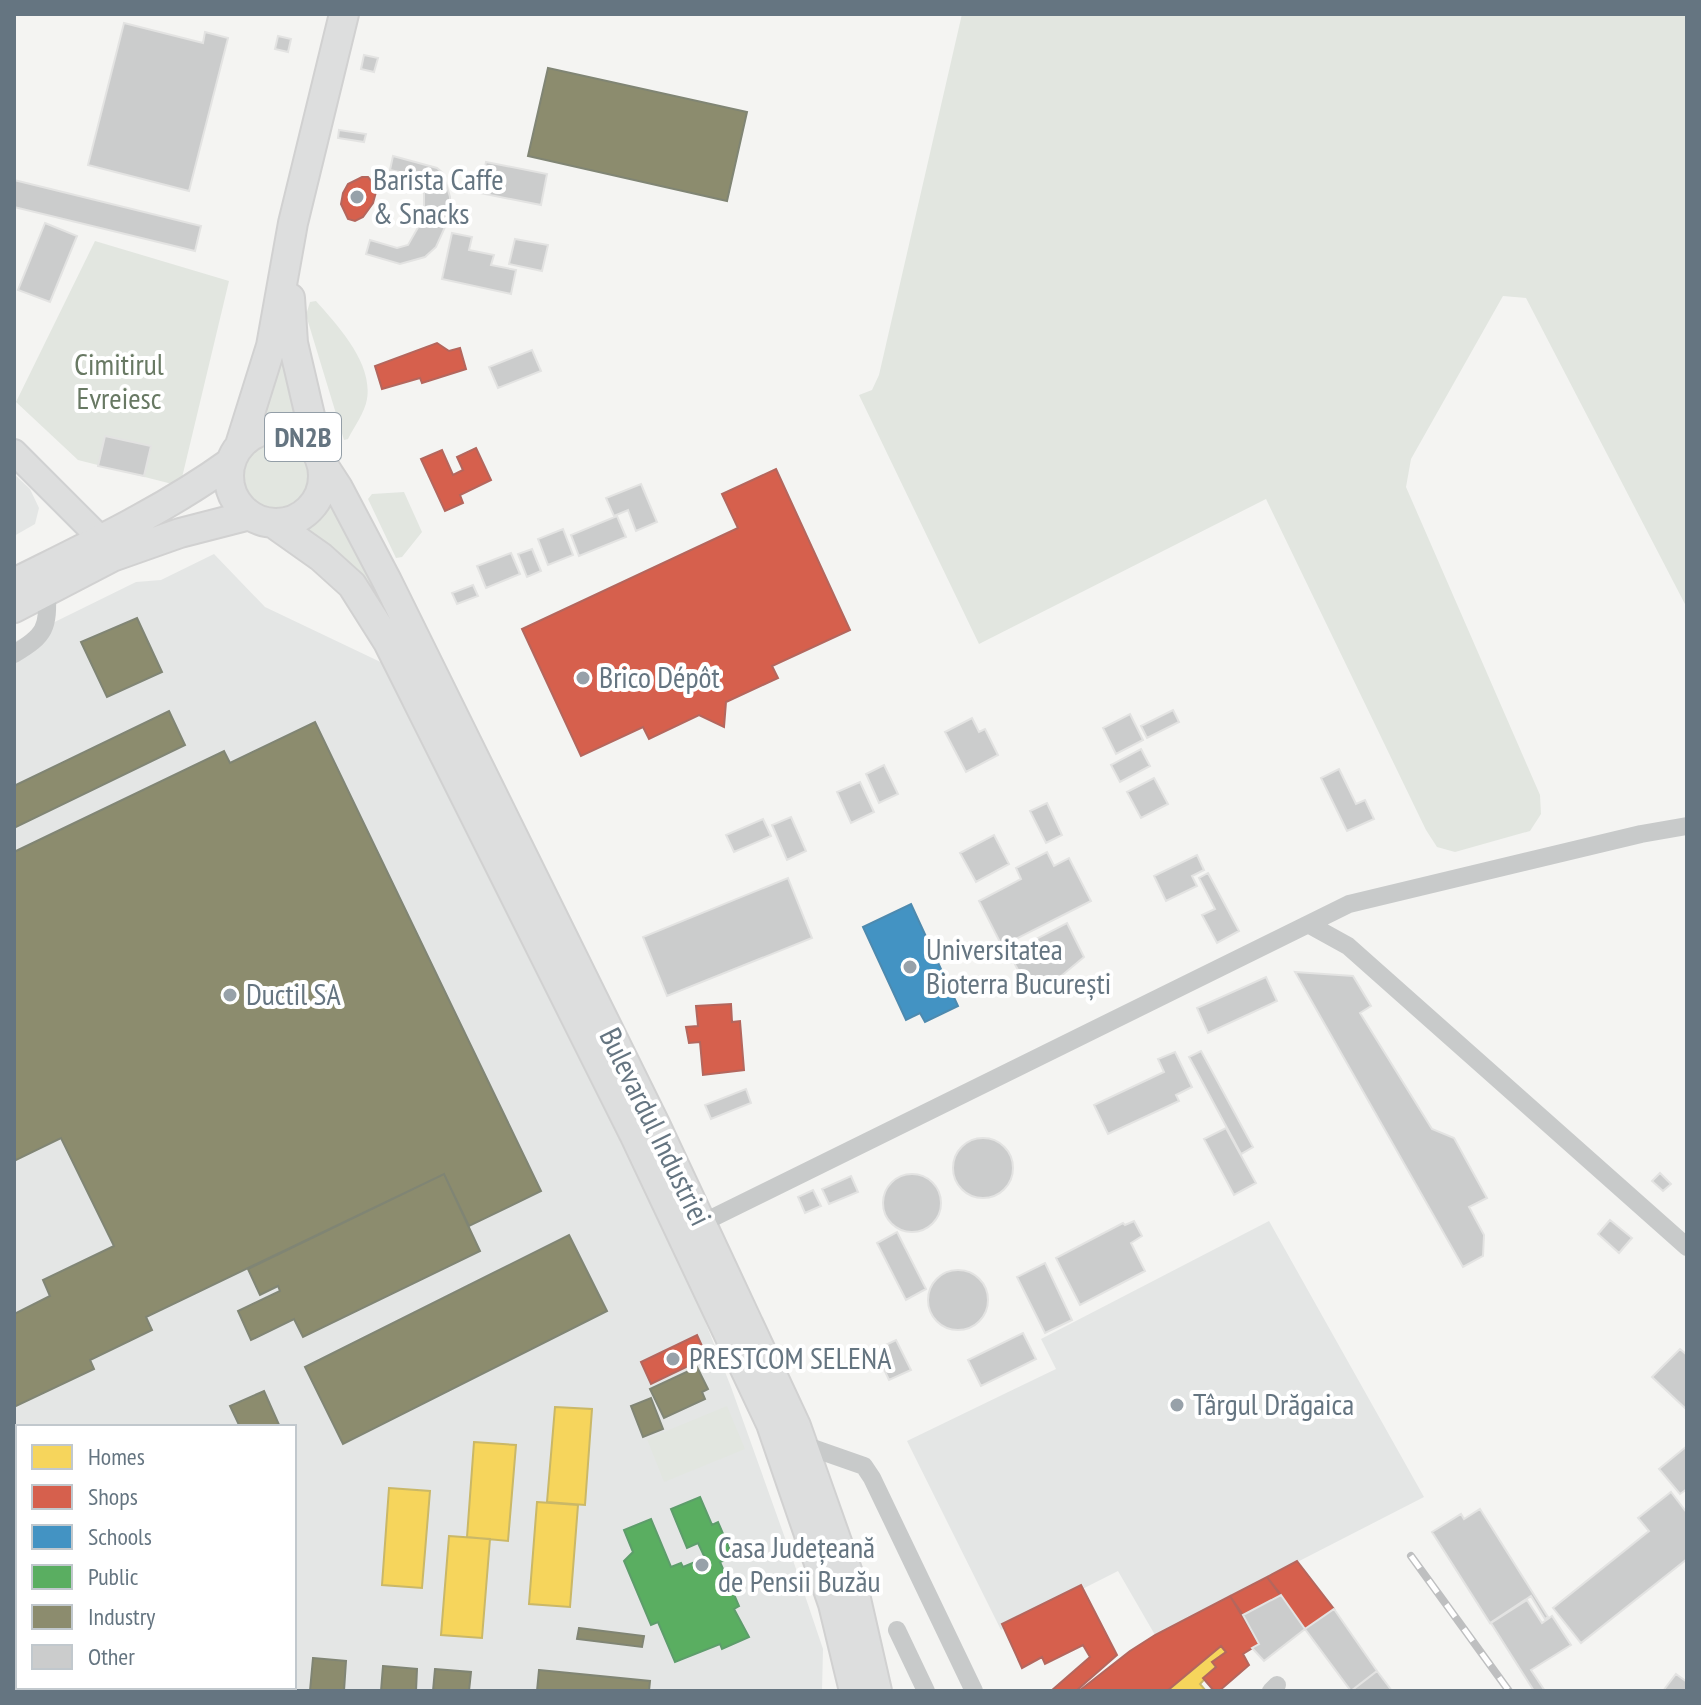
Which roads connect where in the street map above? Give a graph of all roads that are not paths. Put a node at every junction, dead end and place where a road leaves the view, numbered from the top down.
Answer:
1 (344, 14) edge
2 (287, 254) junction
3 (14, 452) edge
4 (235, 454) junction
5 (320, 458) junction
6 (261, 519) junction
7 (107, 548) junction
8 (14, 583) edge
9 (47, 592) junction
10 (14, 608) edge
11 (14, 654) edge
12 (1687, 826) edge
13 (1310, 925) junction
14 (692, 1228) junction
15 (1687, 1247) edge
16 (804, 1445) junction
17 (897, 1630) dead end
18 (854, 1691) edge
19 (877, 1691) edge
20 (926, 1691) edge
21 (974, 1691) edge

1 - 2 main road, DN2B
2 - 4 main road, DN2B
2 - 5 main road, DN2B
3 - 7 main road
4 - 5 main road, DN2B
4 - 6 main road, DN2B
4 - 7 main road, DN2B
5 - 6 main road, DN2B
5 - 14 main road, Bulevardul Industriei
6 - 7 main road, DN2B
6 - 14 main road, Bulevardul Industriei
7 - 8 main road, DN2B
7 - 9 main road, DN2B
9 - 10 main road, DN2B
9 - 11 street
12 - 13 street
13 - 14 street
13 - 15 street
14 - 16 main road, Bulevardul Industriei
14 - 18 main road, Bulevardul Industriei
16 - 19 main road, Bulevardul Industriei
16 - 21 street
17 - 20 street

